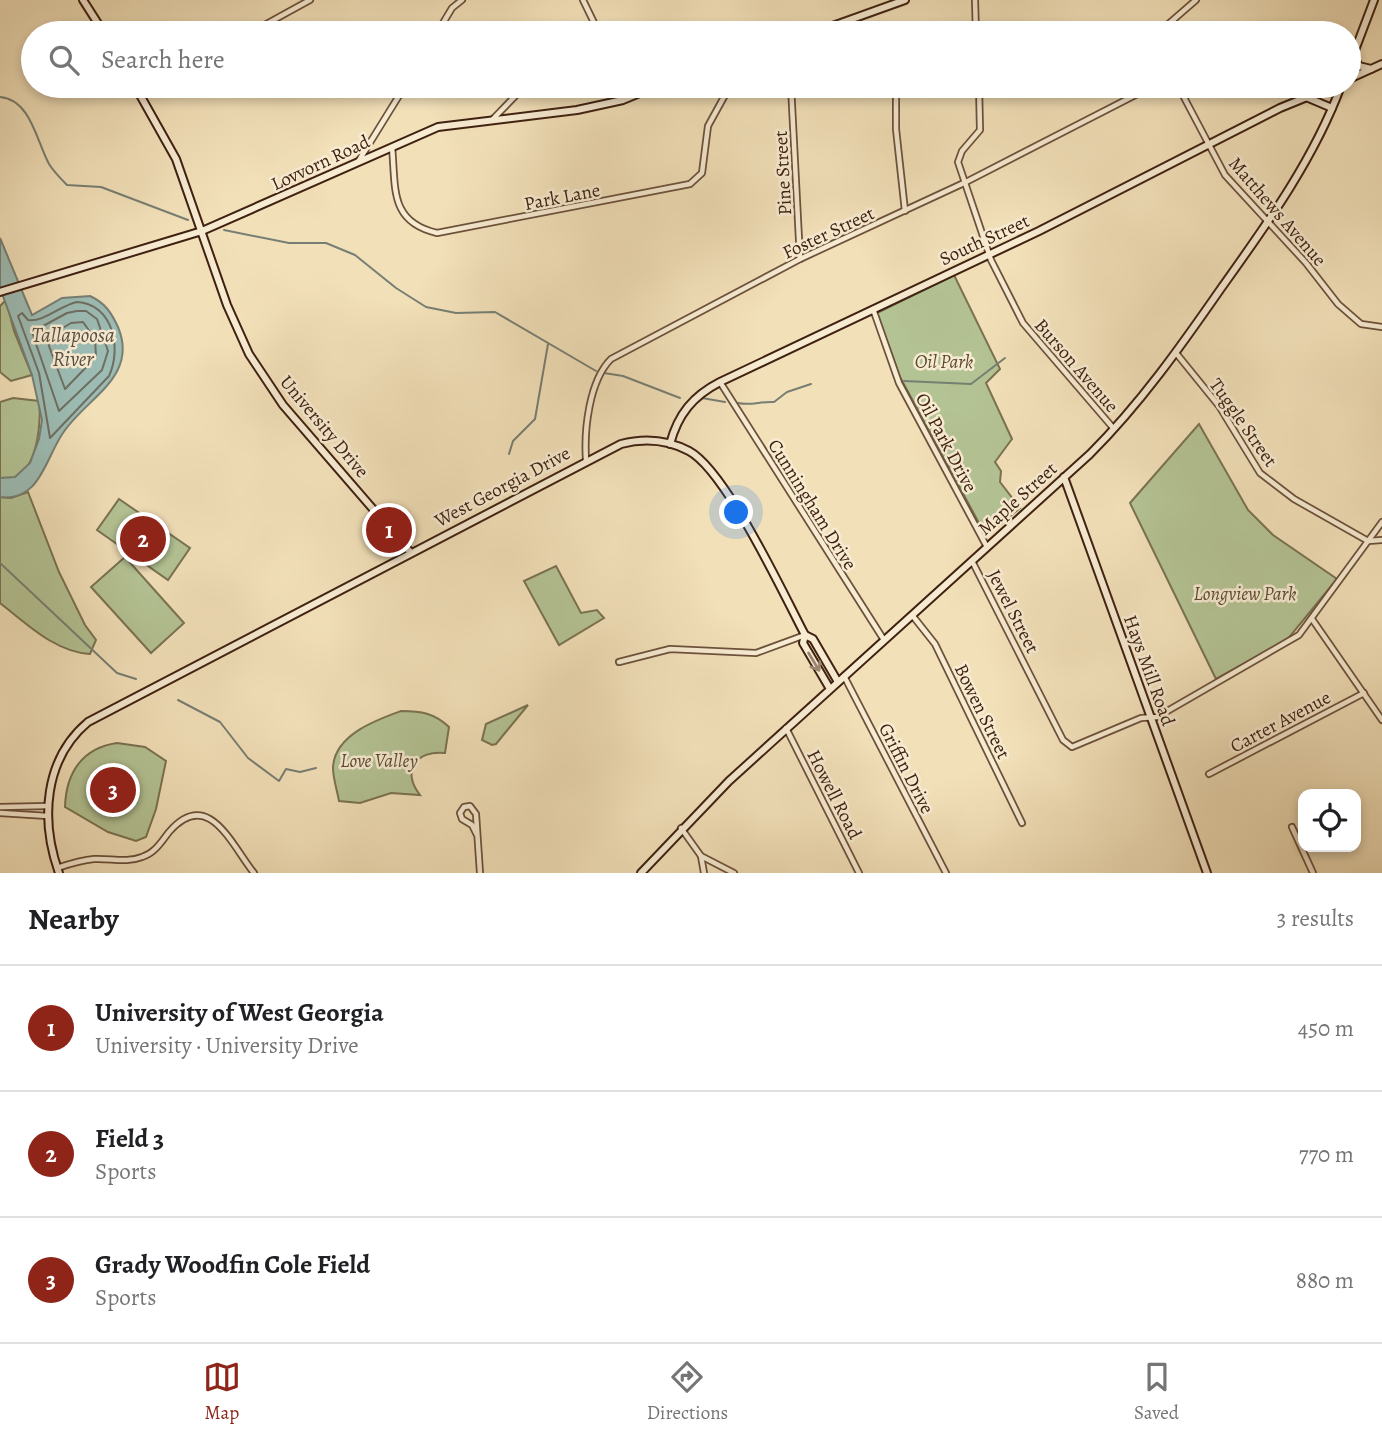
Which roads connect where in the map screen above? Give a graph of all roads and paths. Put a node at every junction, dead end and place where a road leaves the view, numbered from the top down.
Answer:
1 (83, 0) edge
2 (310, 0) edge
3 (446, 0) edge
4 (462, 0) edge
5 (583, 0) edge
6 (905, 0) edge
7 (975, 0) edge
8 (1196, 0) edge
9 (1374, 0) edge
10 (452, 8) junction
11 (96, 21) edge
12 (272, 21) edge
13 (444, 21) edge
14 (593, 21) edge
15 (846, 21) edge
16 (976, 21) edge
17 (1172, 21) edge
18 (1361, 35) edge
19 (1382, 64) edge
20 (1361, 66) edge
21 (1371, 69) junction
22 (1361, 74) edge
23 (142, 98) edge
24 (398, 98) edge
25 (513, 98) edge
26 (628, 98) edge
27 (723, 98) edge
28 (793, 98) edge
29 (896, 98) edge
30 (979, 98) edge
31 (1130, 98) edge
32 (1184, 98) edge
33 (1304, 98) edge
34 (1308, 98) edge
35 (1336, 98) edge
36 (1332, 108) junction
37 (491, 121) junction
38 (1208, 145) junction
39 (391, 147) junction
40 (358, 162) junction
41 (966, 182) junction
42 (905, 211) junction
43 (1267, 223) junction
44 (202, 231) junction
45 (990, 254) junction
46 (800, 259) junction
47 (0, 292) edge
48 (873, 309) junction
49 (1382, 327) edge
50 (1176, 353) junction
51 (720, 382) junction
52 (1114, 429) junction
53 (670, 444) junction
54 (586, 460) junction
55 (1065, 477) junction
56 (1382, 522) edge
57 (1382, 540) edge
58 (1368, 541) junction
59 (987, 547) junction
60 (411, 553) junction
61 (972, 561) junction
62 (912, 615) junction
63 (1312, 619) junction
64 (806, 635) junction
65 (884, 640) junction
66 (619, 662) dead end
67 (844, 676) junction
68 (838, 682) junction
69 (830, 689) junction
70 (1364, 693) junction
71 (1149, 719) junction
72 (1382, 720) edge
73 (786, 729) junction
74 (1209, 774) dead end
75 (48, 806) junction
76 (0, 807) edge
77 (0, 813) edge
78 (48, 816) junction
79 (1022, 823) dead end
80 (1292, 827) dead end
81 (681, 828) junction
82 (477, 835) junction
83 (701, 856) junction
84 (58, 871) edge
85 (252, 873) edge
86 (480, 873) edge
87 (641, 873) edge
88 (704, 873) edge
89 (734, 873) edge
90 (859, 873) edge
91 (946, 873) edge
92 (1207, 873) edge
93 (1313, 873) edge

1 - 11 street
2 - 12 street
3 - 10 street
4 - 10 street
5 - 14 street
6 - 15 street
7 - 16 street
8 - 17 street
9 - 18 street
10 - 13 street
19 - 21 street
20 - 21 street
21 - 22 street
23 - 44 street, University Drive
24 - 40 street
25 - 37 street
26 - 37 street, Lovvorn Road
27 - 39 street, Park Lane
28 - 46 street, Pine Street
29 - 42 street
30 - 41 street, Burson Avenue
31 - 41 street, Foster Street
32 - 38 street, Matthews Avenue
33 - 38 street, South Street
34 - 36 street
35 - 36 street, Maple Street
36 - 43 street, Maple Street
37 - 39 street, Lovvorn Road
38 - 43 street, Matthews Avenue
38 - 45 street, South Street
39 - 40 street, Lovvorn Road
40 - 44 street, Lovvorn Road
41 - 42 street, Foster Street
41 - 45 street, Burson Avenue
42 - 46 street, Foster Street
43 - 49 street, Matthews Avenue
43 - 50 street, Maple Street
44 - 47 street, Lovvorn Road
44 - 60 street, University Drive
45 - 48 street, South Street
45 - 52 street, Burson Avenue
46 - 54 street, Foster Street
48 - 51 street, South Street
48 - 59 street, Oil Park Drive
50 - 52 street, Maple Street
50 - 58 street, Tuggle Street
51 - 53 street, South Street
51 - 65 street, Cunningham Drive
52 - 55 street, Maple Street
53 - 54 street, West Georgia Drive
53 - 64 street, West Georgia Drive
54 - 60 street, West Georgia Drive
55 - 59 street, Maple Street
55 - 71 street, Hays Mill Road
56 - 58 street
57 - 58 street
58 - 63 street
59 - 61 street, Maple Street
60 - 75 street, West Georgia Drive
61 - 62 street, Maple Street
61 - 71 street, Jewel Street
62 - 65 street, Maple Street
62 - 79 street, Bowen Street
63 - 70 street
63 - 71 street
64 - 66 street
64 - 68 street, West Georgia Drive
64 -> 69 street
65 - 67 street, Maple Street
67 - 68 street, Maple Street
67 - 91 street, Griffin Drive
68 - 69 street, Maple Street
69 - 73 street, Maple Street
70 - 72 street
70 - 74 street, Carter Avenue
71 - 92 street, Hays Mill Road
73 - 81 street, Maple Street
73 - 90 street, Howell Road
75 - 76 street
75 - 78 street, West Georgia Drive
77 - 78 street
78 - 84 street, West Georgia Drive
80 - 93 street
81 - 83 street
81 - 87 street, Maple Street
82 - 82 street
82 - 86 street
83 - 88 street
83 - 89 street
84 - 85 street

